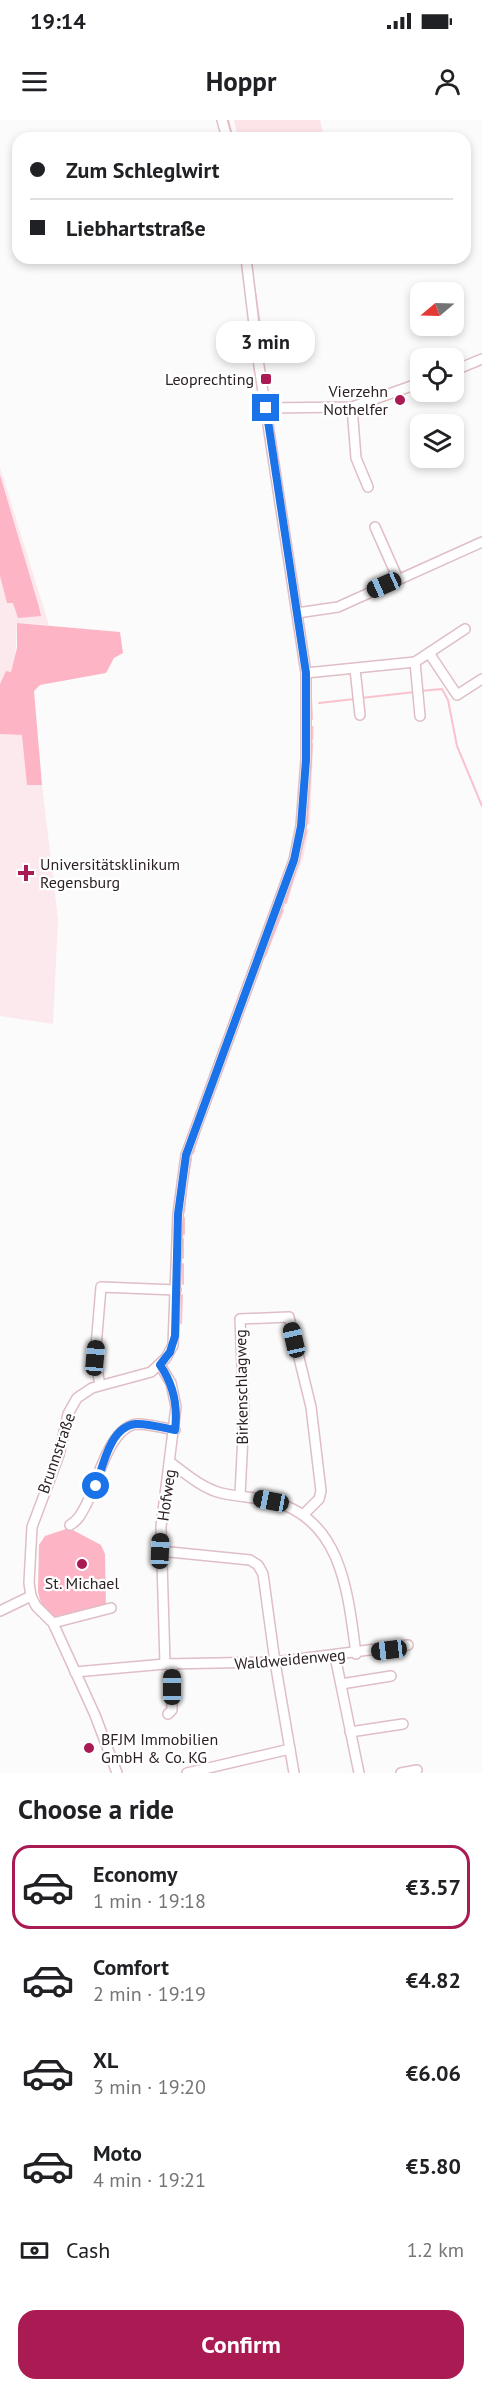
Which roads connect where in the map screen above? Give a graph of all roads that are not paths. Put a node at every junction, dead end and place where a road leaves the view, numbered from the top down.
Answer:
1 (247, 264) edge
2 (482, 359) edge
3 (464, 366) edge
4 (410, 387) edge
5 (352, 407) junction
6 (266, 408) junction
7 (368, 487) dead end
8 (375, 527) dead end
9 (482, 542) edge
10 (398, 579) junction
11 (297, 613) junction
12 (465, 629) dead end
13 (429, 653) junction
14 (415, 662) junction
15 (355, 669) junction
16 (309, 673) junction
17 (482, 678) edge
18 (360, 715) dead end
19 (420, 716) dead end
20 (176, 1290) junction
21 (160, 1365) junction
22 (100, 1385) junction
23 (175, 1430) junction
24 (170, 1462) junction
25 (240, 1495) junction
26 (304, 1514) junction
27 (70, 1525) dead end
28 (160, 1551) junction
29 (31, 1596) junction
30 (111, 1608) dead end
31 (0, 1611) edge
32 (53, 1623) junction
33 (408, 1645) dead end
34 (356, 1654) junction
35 (335, 1656) junction
36 (275, 1662) junction
37 (169, 1664) junction
38 (75, 1672) junction
39 (391, 1676) dead end
40 (341, 1684) junction
41 (168, 1714) dead end
42 (403, 1724) dead end
43 (350, 1731) junction
44 (290, 1749) junction
45 (417, 1770) dead end
46 (117, 1773) edge
47 (187, 1773) edge
48 (294, 1773) edge
49 (359, 1773) edge
50 (401, 1773) edge

1 - 6 street
2 - 3 street
4 - 5 street
5 - 6 street
5 - 7 street
6 - 11 street
8 - 10 street
9 - 10 street
10 - 11 street
11 - 16 street
12 - 13 street
13 - 14 street
13 - 17 street
14 - 15 street
14 - 19 street
15 - 16 street
15 - 18 street
16 - 20 street
20 - 21 street
20 - 22 street
21 - 22 street, Brunnstraße
21 - 23 street, Hofweg
22 - 29 street, Brunnstraße
23 - 24 street, Hofweg
23 - 27 street
24 - 25 street
24 - 28 street, Hofweg
25 - 26 street
25 - 26 street, Birkenschlagweg
26 - 34 street
28 - 36 street
28 - 37 street, Hofweg
29 - 31 street
29 - 32 street
30 - 32 street
32 - 38 street
33 - 34 street, Waldweidenweg
34 - 35 street, Waldweidenweg
35 - 36 street, Waldweidenweg
35 - 40 street
36 - 37 street, Waldweidenweg
36 - 44 street
37 - 38 street, Waldweidenweg
37 - 41 street
38 - 46 street
39 - 40 street
40 - 43 street
42 - 43 street
43 - 49 street
44 - 47 street
44 - 48 street
45 - 50 street

